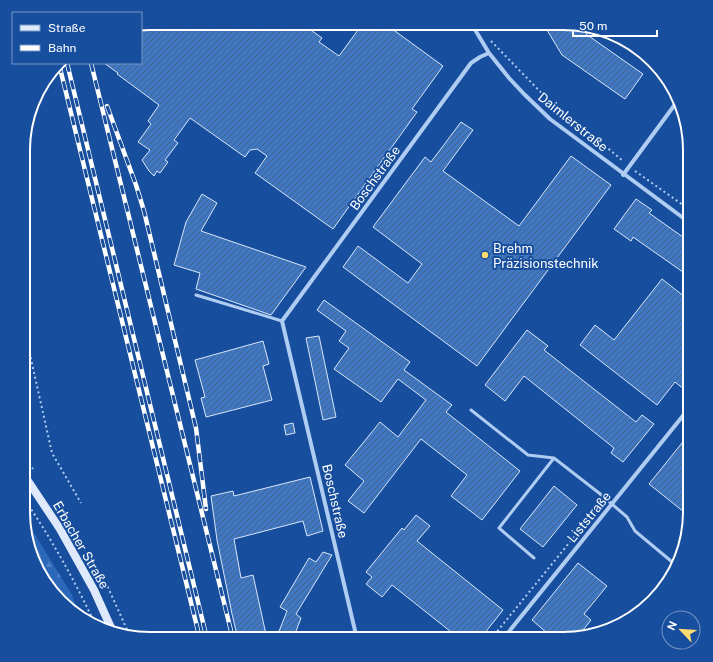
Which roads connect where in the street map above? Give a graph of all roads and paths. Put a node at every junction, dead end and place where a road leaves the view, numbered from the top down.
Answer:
1 (475, 30) edge
2 (489, 38) dead end
3 (489, 53) junction
4 (675, 106) edge
5 (629, 167) junction
6 (624, 175) junction
7 (683, 205) edge
8 (683, 218) edge
9 (196, 295) dead end
10 (282, 322) junction
11 (30, 355) edge
12 (471, 410) dead end
13 (683, 416) edge
14 (554, 458) junction
15 (30, 484) edge
16 (81, 503) dead end
17 (611, 504) junction
18 (30, 506) edge
19 (534, 558) dead end
20 (672, 561) edge
21 (92, 617) edge
22 (110, 625) edge
23 (355, 632) edge
24 (509, 632) edge

1 - 3 street, Daimlerstraße
2 - 5 path
3 - 6 street, Daimlerstraße
3 - 10 street, Boschstraße
4 - 5 street
5 - 6 street
5 - 7 path
6 - 8 street, Daimlerstraße
9 - 10 lane
10 - 23 street, Boschstraße
11 - 16 path
12 - 14 lane
13 - 17 street, Liststraße
14 - 17 lane
14 - 19 lane
15 - 22 main road, Erbacher Straße
17 - 20 lane
17 - 24 street, Liststraße
18 - 21 path

